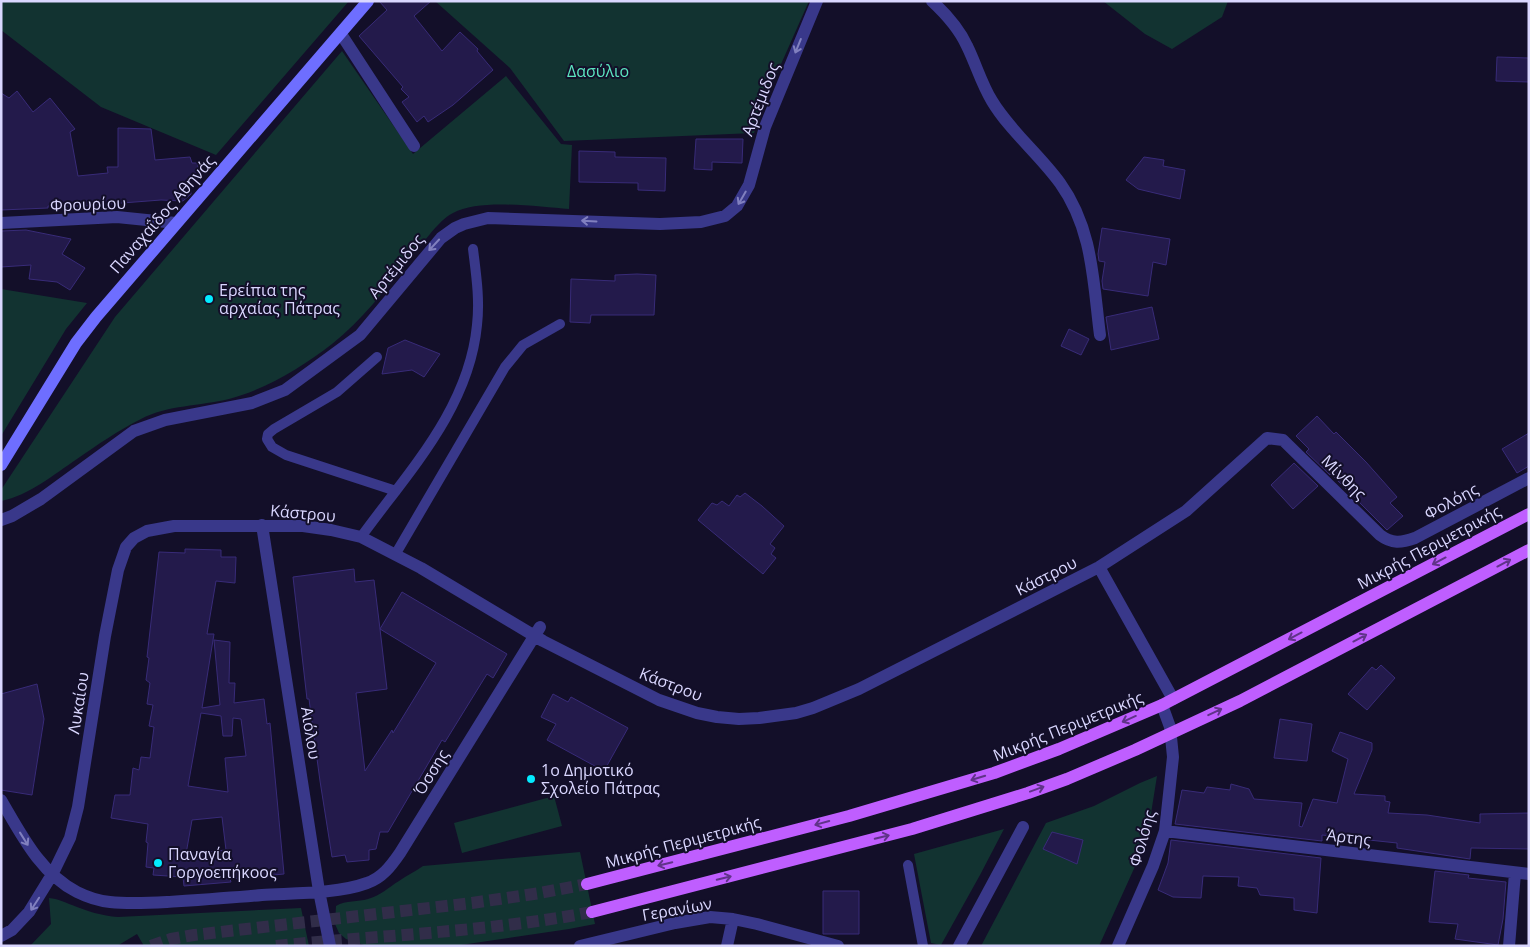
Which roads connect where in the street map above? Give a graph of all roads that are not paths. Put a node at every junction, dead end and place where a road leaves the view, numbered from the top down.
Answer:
1 (368, 1) edge
2 (817, 1) edge
3 (936, 2) edge
4 (341, 34) junction
5 (414, 146) dead end
6 (1, 223) edge
7 (176, 223) junction
8 (473, 249) dead end
9 (560, 324) dead end
10 (1100, 335) dead end
11 (377, 357) dead end
12 (1278, 439) joint
13 (1, 464) edge
14 (1529, 478) edge
15 (396, 491) junction
16 (1529, 514) edge
17 (1, 520) edge
18 (262, 526) junction
19 (360, 537) junction
20 (134, 538) joint
21 (1386, 539) joint
22 (1529, 550) edge
23 (395, 555) junction
24 (1099, 567) junction
25 (537, 632) junction
26 (1173, 699) junction
27 (1162, 705) junction
28 (1171, 733) junction
29 (1, 800) edge
30 (1024, 827) dead end
31 (1165, 831) junction
32 (908, 865) dead end
33 (53, 873) junction
34 (1515, 873) junction
35 (1529, 874) edge
36 (587, 884) tunnel mouth
37 (319, 891) junction
38 (592, 912) tunnel mouth
39 (733, 919) junction
40 (6, 933) edge
41 (330, 946) edge
42 (580, 946) edge
43 (727, 946) edge
44 (838, 946) edge
45 (923, 946) edge
46 (959, 946) edge
47 (1118, 946) edge
48 (1509, 946) edge

1 - 4 street, Παναχαΐδος Αθηνάς
2 -> 17 street, Αρτέμιδος
3 - 10 street
4 - 5 street
4 - 7 street, Παναχαΐδος Αθηνάς
6 - 7 street, Φρουρίου
7 - 13 street, Παναχαΐδος Αθηνάς
8 - 15 lane
9 - 23 lane
11 - 15 lane
12 - 21 street, Μίνθης
12 - 24 street, Κάστρου
14 - 21 street, Φολόης
15 - 19 lane
16 -> 26 main road, Μικρής Περιμετρικής
18 - 19 street, Κάστρου
18 - 20 street, Κάστρου
18 - 37 street, Αιόλου
19 - 23 street, Κάστρου
20 - 33 street, Λυκαίου
28 -> 22 main road
23 - 25 street, Κάστρου
24 - 25 street, Κάστρου
24 - 26 street
25 - 37 street, Όσσης
26 - 27 main road, Μικρής Περιμετρικής
27 - 28 street, Φολόης
27 -> 36 main road, Μικρής Περιμετρικής
28 - 31 street, Φολόης
38 -> 28 main road
29 -> 33 street, Όσσης
30 - 46 street
31 - 34 street, Άρτης
31 - 47 street, Φολόης
32 - 45 lane
33 - 37 street, Όσσης
33 -> 40 street, Λυκαίου
34 - 35 street, Άρτης
34 - 48 street
37 - 41 street, Αιόλου
39 - 42 street, Γερανίων
39 - 43 street
39 - 44 street, Γερανίων

